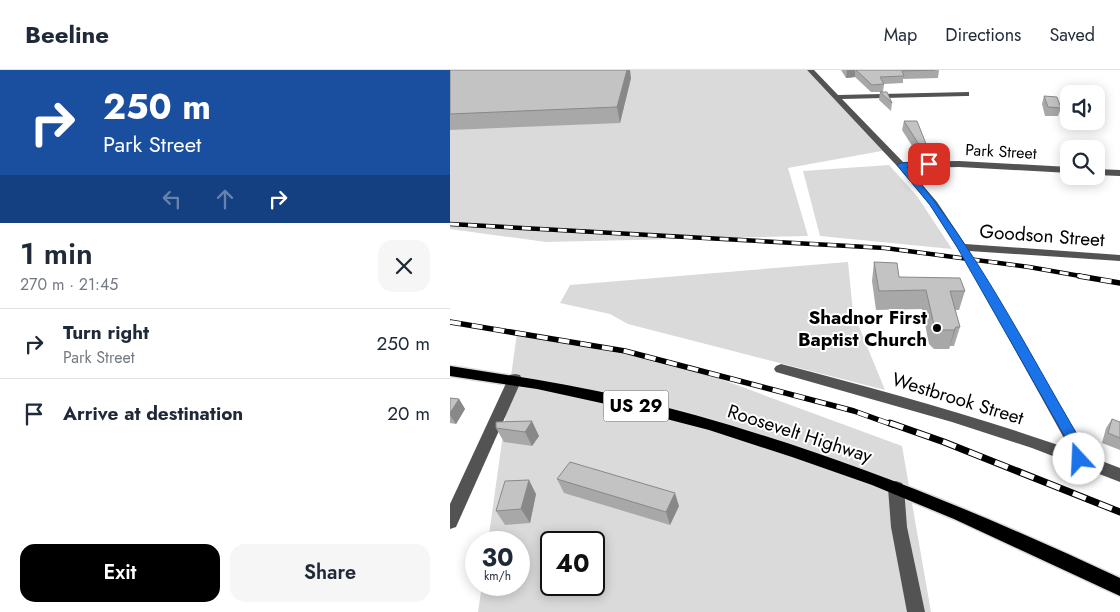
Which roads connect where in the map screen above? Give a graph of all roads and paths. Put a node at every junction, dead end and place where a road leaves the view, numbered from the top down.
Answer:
1 (810, 70) edge
2 (966, 94) dead end
3 (835, 97) junction
4 (901, 165) junction
5 (1060, 170) edge
6 (1105, 172) edge
7 (1120, 173) edge
8 (962, 247) junction
9 (1120, 258) edge
10 (782, 369) dead end
11 (450, 371) edge
12 (515, 379) junction
13 (1079, 459) junction
14 (1120, 475) edge
15 (896, 488) junction
16 (450, 522) edge
17 (1120, 587) edge
18 (916, 612) edge

1 - 3 street
2 - 3 street
3 - 4 street
4 - 5 street, Park Street
4 - 8 street
6 - 7 street
8 - 9 street, Goodson Street
8 - 13 street
10 - 13 street, Westbrook Street
11 - 12 main road, Roosevelt Highway / US 29
12 - 15 main road, Roosevelt Highway / US 29
12 - 16 street
13 - 14 street, Westbrook Street
15 - 17 main road, Roosevelt Highway / US 29
15 - 18 street

